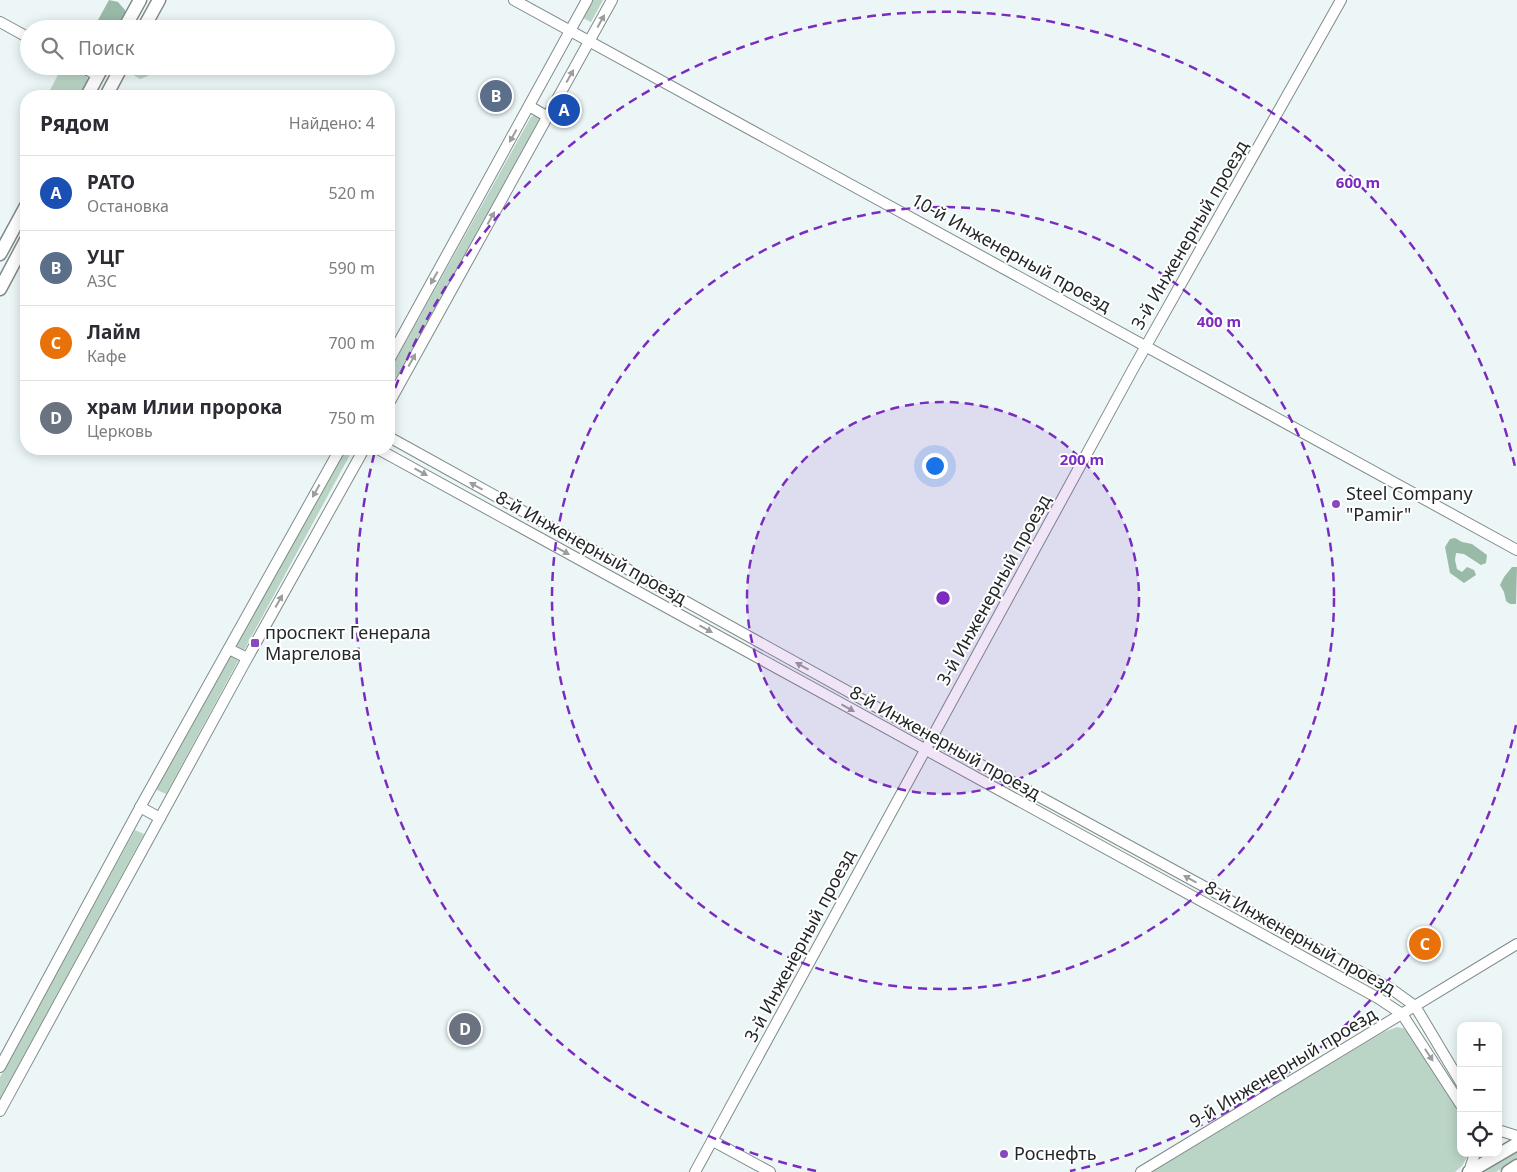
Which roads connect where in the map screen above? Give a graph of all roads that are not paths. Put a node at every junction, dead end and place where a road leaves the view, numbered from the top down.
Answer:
1 (140, 0) edge
2 (159, 0) edge
3 (514, 0) edge
4 (587, 0) edge
5 (612, 0) edge
6 (1342, 0) edge
7 (129, 20) edge
8 (148, 20) edge
9 (0, 22) edge
10 (570, 32) junction
11 (20, 33) edge
12 (590, 41) junction
13 (99, 75) edge
14 (105, 75) edge
15 (117, 75) edge
16 (113, 83) junction
17 (90, 90) edge
18 (109, 90) edge
19 (529, 106) junction
20 (548, 117) junction
21 (20, 214) edge
22 (5, 234) edge
23 (20, 241) edge
24 (0, 254) edge
25 (20, 254) edge
26 (0, 289) edge
27 (1146, 346) junction
28 (395, 349) edge
29 (395, 392) edge
30 (395, 440) edge
31 (337, 455) edge
32 (361, 455) edge
33 (389, 455) edge
34 (1517, 550) edge
35 (228, 651) junction
36 (247, 658) junction
37 (831, 682) junction
38 (824, 695) junction
39 (932, 738) junction
40 (924, 750) junction
41 (140, 807) junction
42 (160, 818) junction
43 (1517, 944) edge
44 (1415, 1006) junction
45 (1402, 1014) junction
46 (0, 1067) edge
47 (1457, 1076) edge
48 (1457, 1099) edge
49 (0, 1111) edge
50 (1502, 1131) edge
51 (1517, 1136) edge
52 (713, 1141) junction
53 (1517, 1144) edge
54 (1474, 1157) edge
55 (1517, 1166) edge
56 (695, 1172) edge
57 (770, 1172) edge
58 (1141, 1172) edge
59 (1469, 1172) edge
60 (1508, 1172) edge

1 - 7 main road
2 - 8 main road
3 - 10 street, 10-й Инженерный проезд
4 - 10 street
12 -> 5 street
6 - 27 street, 3-й Инженерный проезд
9 - 11 street
10 - 12 street, 10-й Инженерный проезд
10 - 19 street
20 -> 12 street
12 - 27 street, 10-й Инженерный проезд
13 - 17 main road
14 - 16 main road
15 - 16 main road
16 - 18 main road
19 - 20 street
19 -> 28 street
29 -> 20 street
21 - 22 main road
22 - 23 main road
22 - 24 main road
25 - 26 main road
27 - 34 street, 10-й Инженерный проезд
27 - 39 street, 3-й Инженерный проезд
37 -> 30 street, 8-й Инженерный проезд
31 -> 35 street
36 -> 32 street
33 -> 38 street, 8-й Инженерный проезд
35 - 36 street
35 - 41 street
36 - 42 street
37 - 38 street
37 - 39 street, 8-й Инженерный проезд
38 -> 40 street, 8-й Инженерный проезд
39 - 40 street, 3-й Инженерный проезд
44 -> 39 street, 8-й Инженерный проезд
40 - 45 street, 8-й Инженерный проезд
40 - 52 street, 3-й Инженерный проезд
41 - 42 street
41 - 46 street
42 - 49 street
43 - 44 street, 9-й Инженерный проезд
44 - 45 street, 9-й Инженерный проезд
44 - 47 street, 8-й Инженерный проезд
45 -> 48 street, 8-й Инженерный проезд
45 - 58 street, 9-й Инженерный проезд
50 - 51 street
52 - 56 street, 3-й Инженерный проезд
52 - 57 street
53 - 59 main road
54 - 59 street
55 - 60 main road

